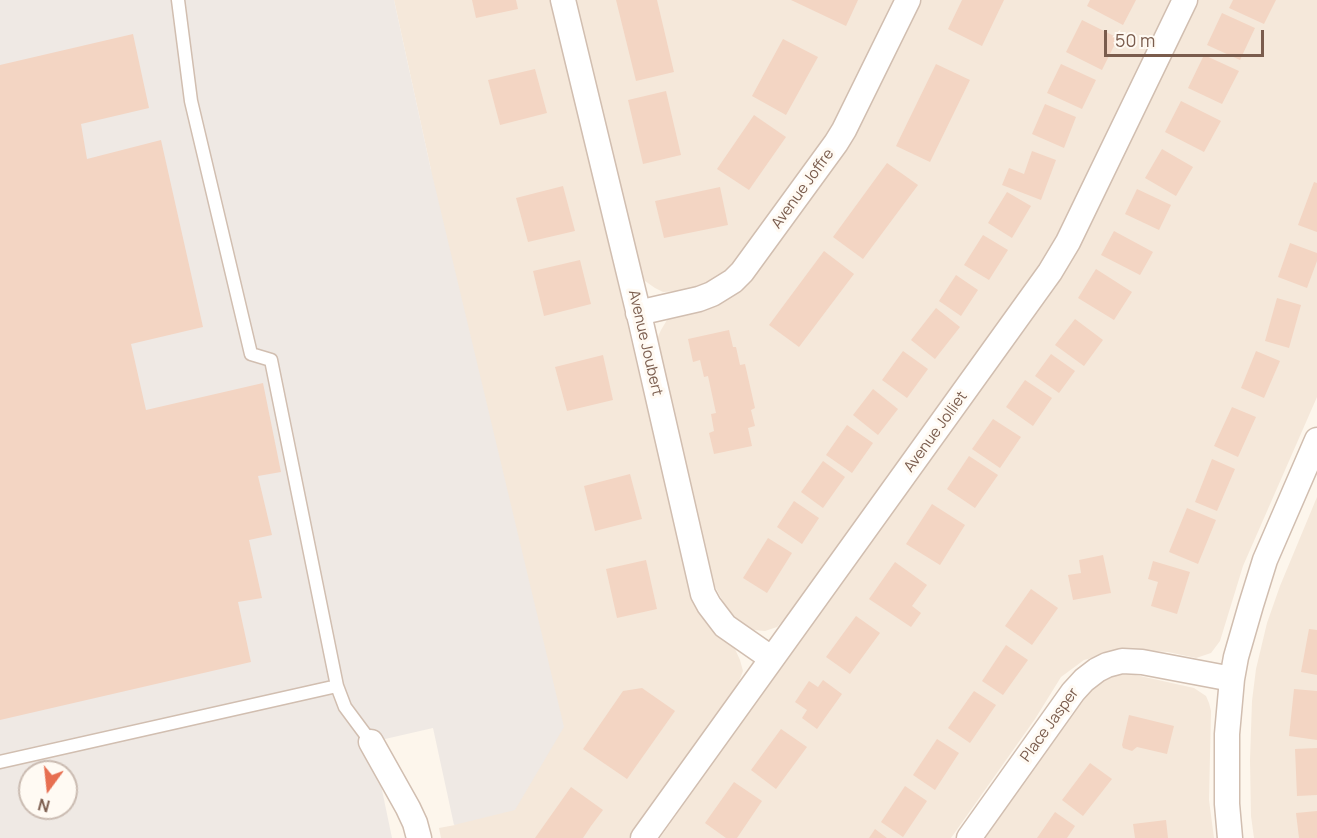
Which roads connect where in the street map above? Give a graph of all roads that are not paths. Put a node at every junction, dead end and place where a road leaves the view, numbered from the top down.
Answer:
1 (178, 0) edge
2 (563, 0) edge
3 (908, 0) edge
4 (1185, 0) edge
5 (638, 313) junction
6 (1317, 440) edge
7 (771, 658) junction
8 (1232, 679) junction
9 (337, 686) junction
10 (371, 742) joint
11 (0, 762) edge
12 (419, 838) edge
13 (643, 838) edge
14 (969, 838) edge
15 (1230, 838) edge

1 - 9 lane
2 - 5 street, Avenue Joubert
3 - 5 street, Avenue Joffre
4 - 7 street, Avenue Jolliet
5 - 7 street, Avenue Joubert
6 - 8 street
7 - 13 street, Avenue Jolliet
8 - 14 street, Place Jasper
8 - 15 street
9 - 10 lane
9 - 11 lane
10 - 12 street

